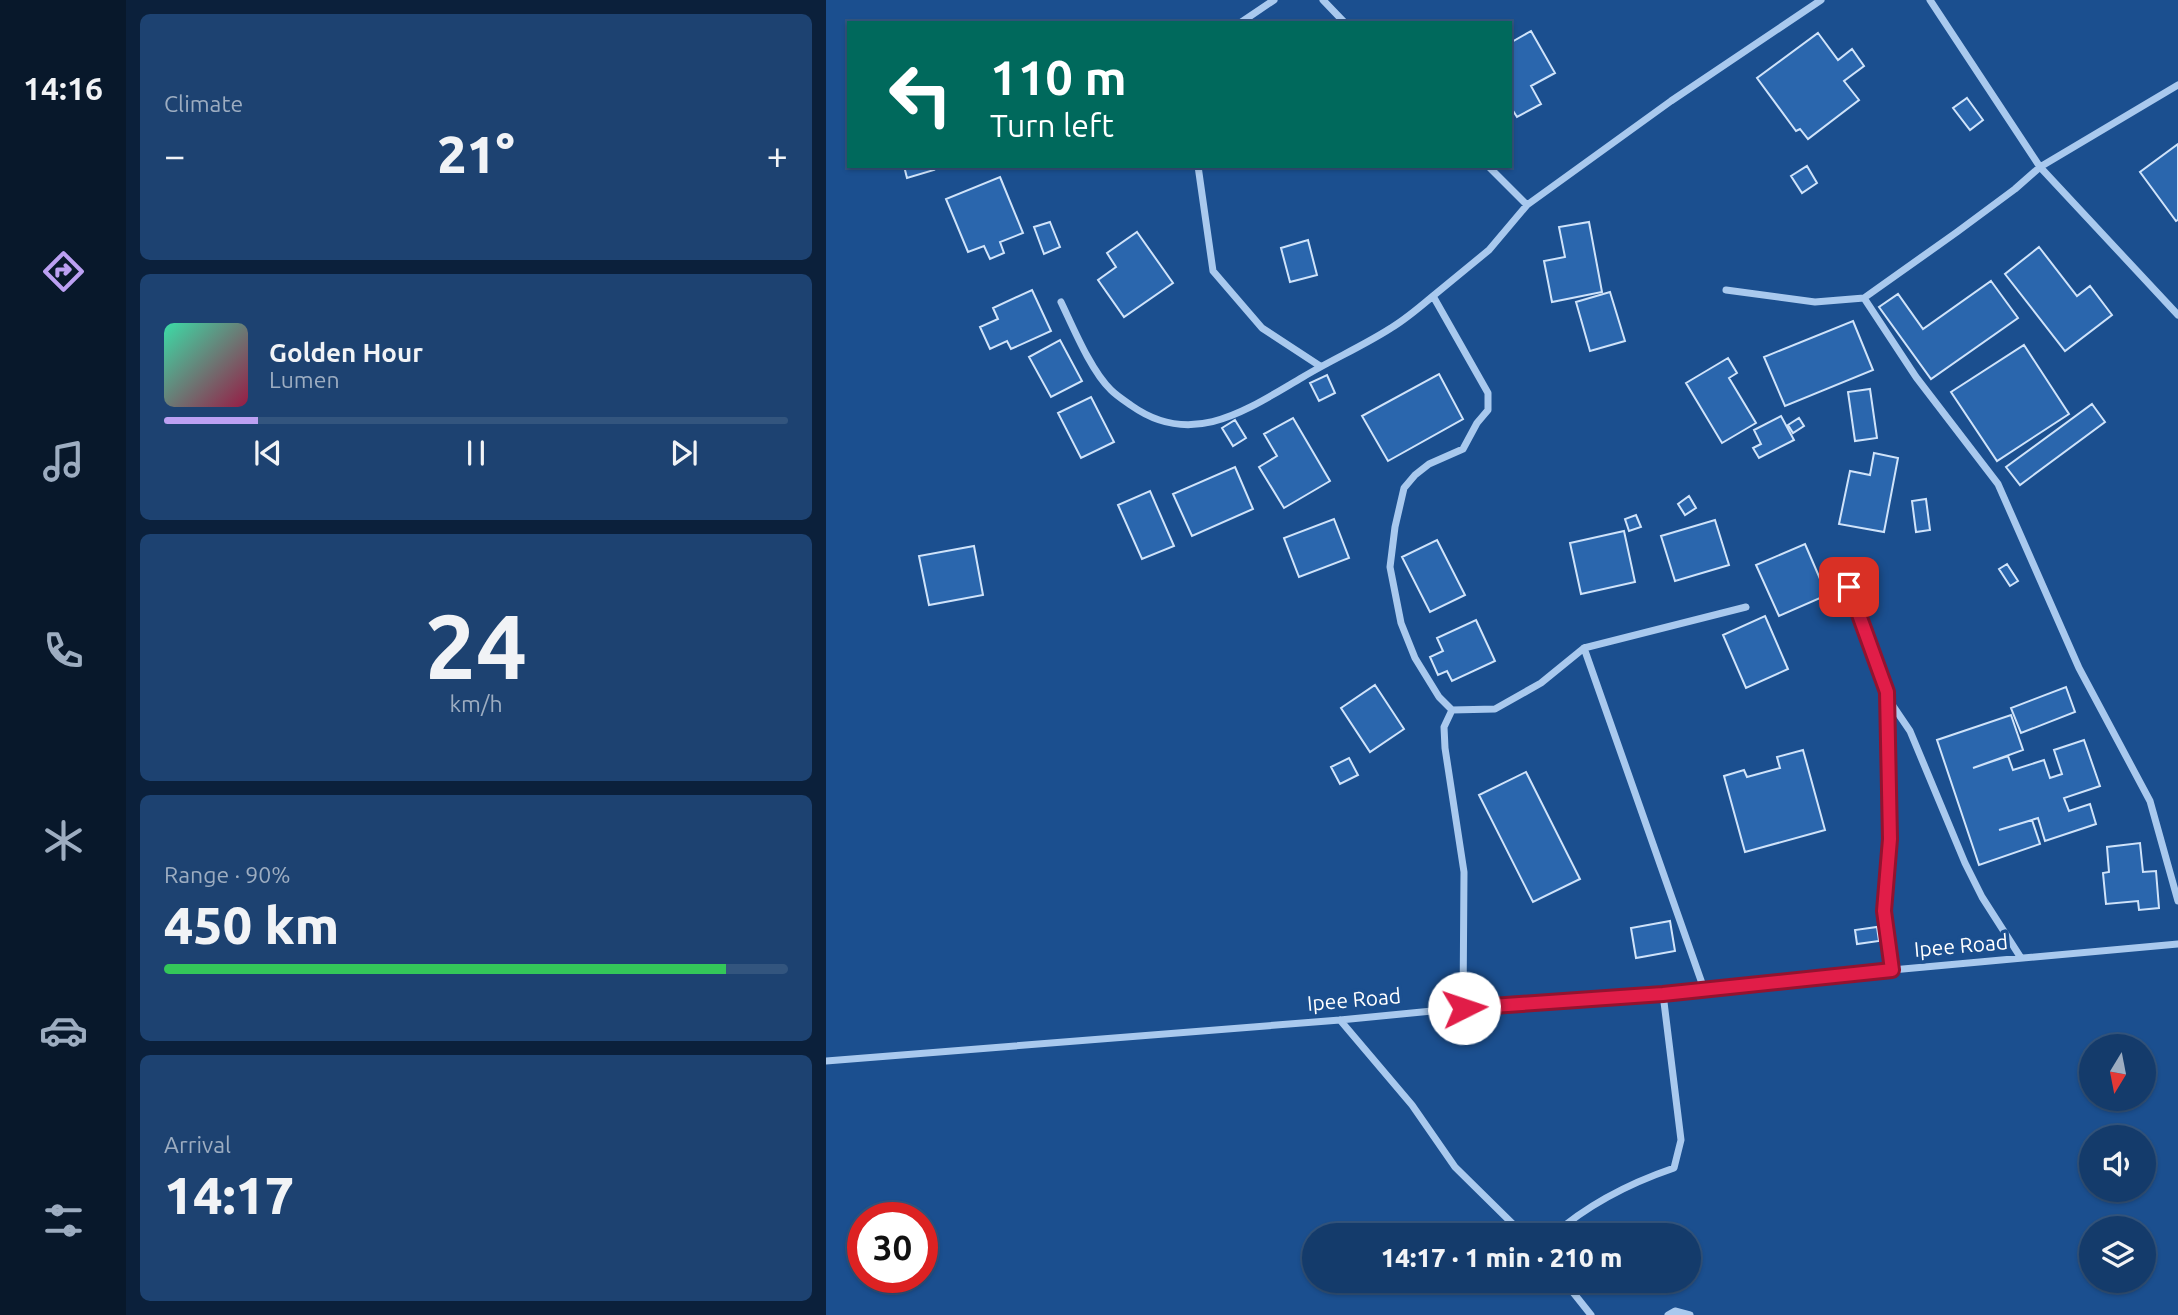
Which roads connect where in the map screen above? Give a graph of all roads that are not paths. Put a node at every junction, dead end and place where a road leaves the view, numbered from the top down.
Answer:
1 (1274, 0) edge
2 (1323, 0) edge
3 (1821, 0) edge
4 (1930, 0) edge
5 (1243, 21) edge
6 (1343, 21) edge
7 (2178, 85) edge
8 (2040, 167) junction
9 (1198, 168) edge
10 (1490, 168) edge
11 (1527, 205) junction
12 (1726, 290) dead end
13 (1433, 296) junction
14 (1864, 298) junction
15 (1061, 303) dead end
16 (2178, 315) edge
17 (1320, 366) junction
18 (1849, 587) dead end
19 (1746, 607) dead end
20 (1584, 648) junction
21 (1887, 692) junction
22 (1452, 710) junction
23 (2178, 901) edge
24 (2178, 944) edge
25 (2021, 958) junction
26 (1892, 970) junction
27 (1704, 989) junction
28 (1663, 994) junction
29 (1464, 1008) junction
30 (1339, 1020) junction
31 (826, 1061) edge
32 (1512, 1223) edge
33 (1566, 1223) edge
34 (1574, 1293) edge
35 (1591, 1315) edge
36 (1668, 1315) edge
37 (1690, 1315) edge

1 - 5 street
2 - 6 street
3 - 11 street
4 - 8 street
7 - 8 street
8 - 14 street
8 - 16 street
9 - 17 street
10 - 11 street
11 - 13 street
12 - 14 street
13 - 17 street
13 - 22 street
14 - 23 street
15 - 17 street
18 - 21 street
19 - 20 street
20 - 22 street
20 - 27 street
21 - 25 street
21 - 26 street
22 - 29 street
24 - 25 street, Ipee Road
25 - 26 street, Ipee Road
26 - 27 street, Ipee Road
27 - 28 street, Ipee Road
28 - 29 street, Ipee Road
28 - 33 street
29 - 30 street, Ipee Road
30 - 31 street, Ipee Road
30 - 32 street
34 - 35 street
36 - 37 street

